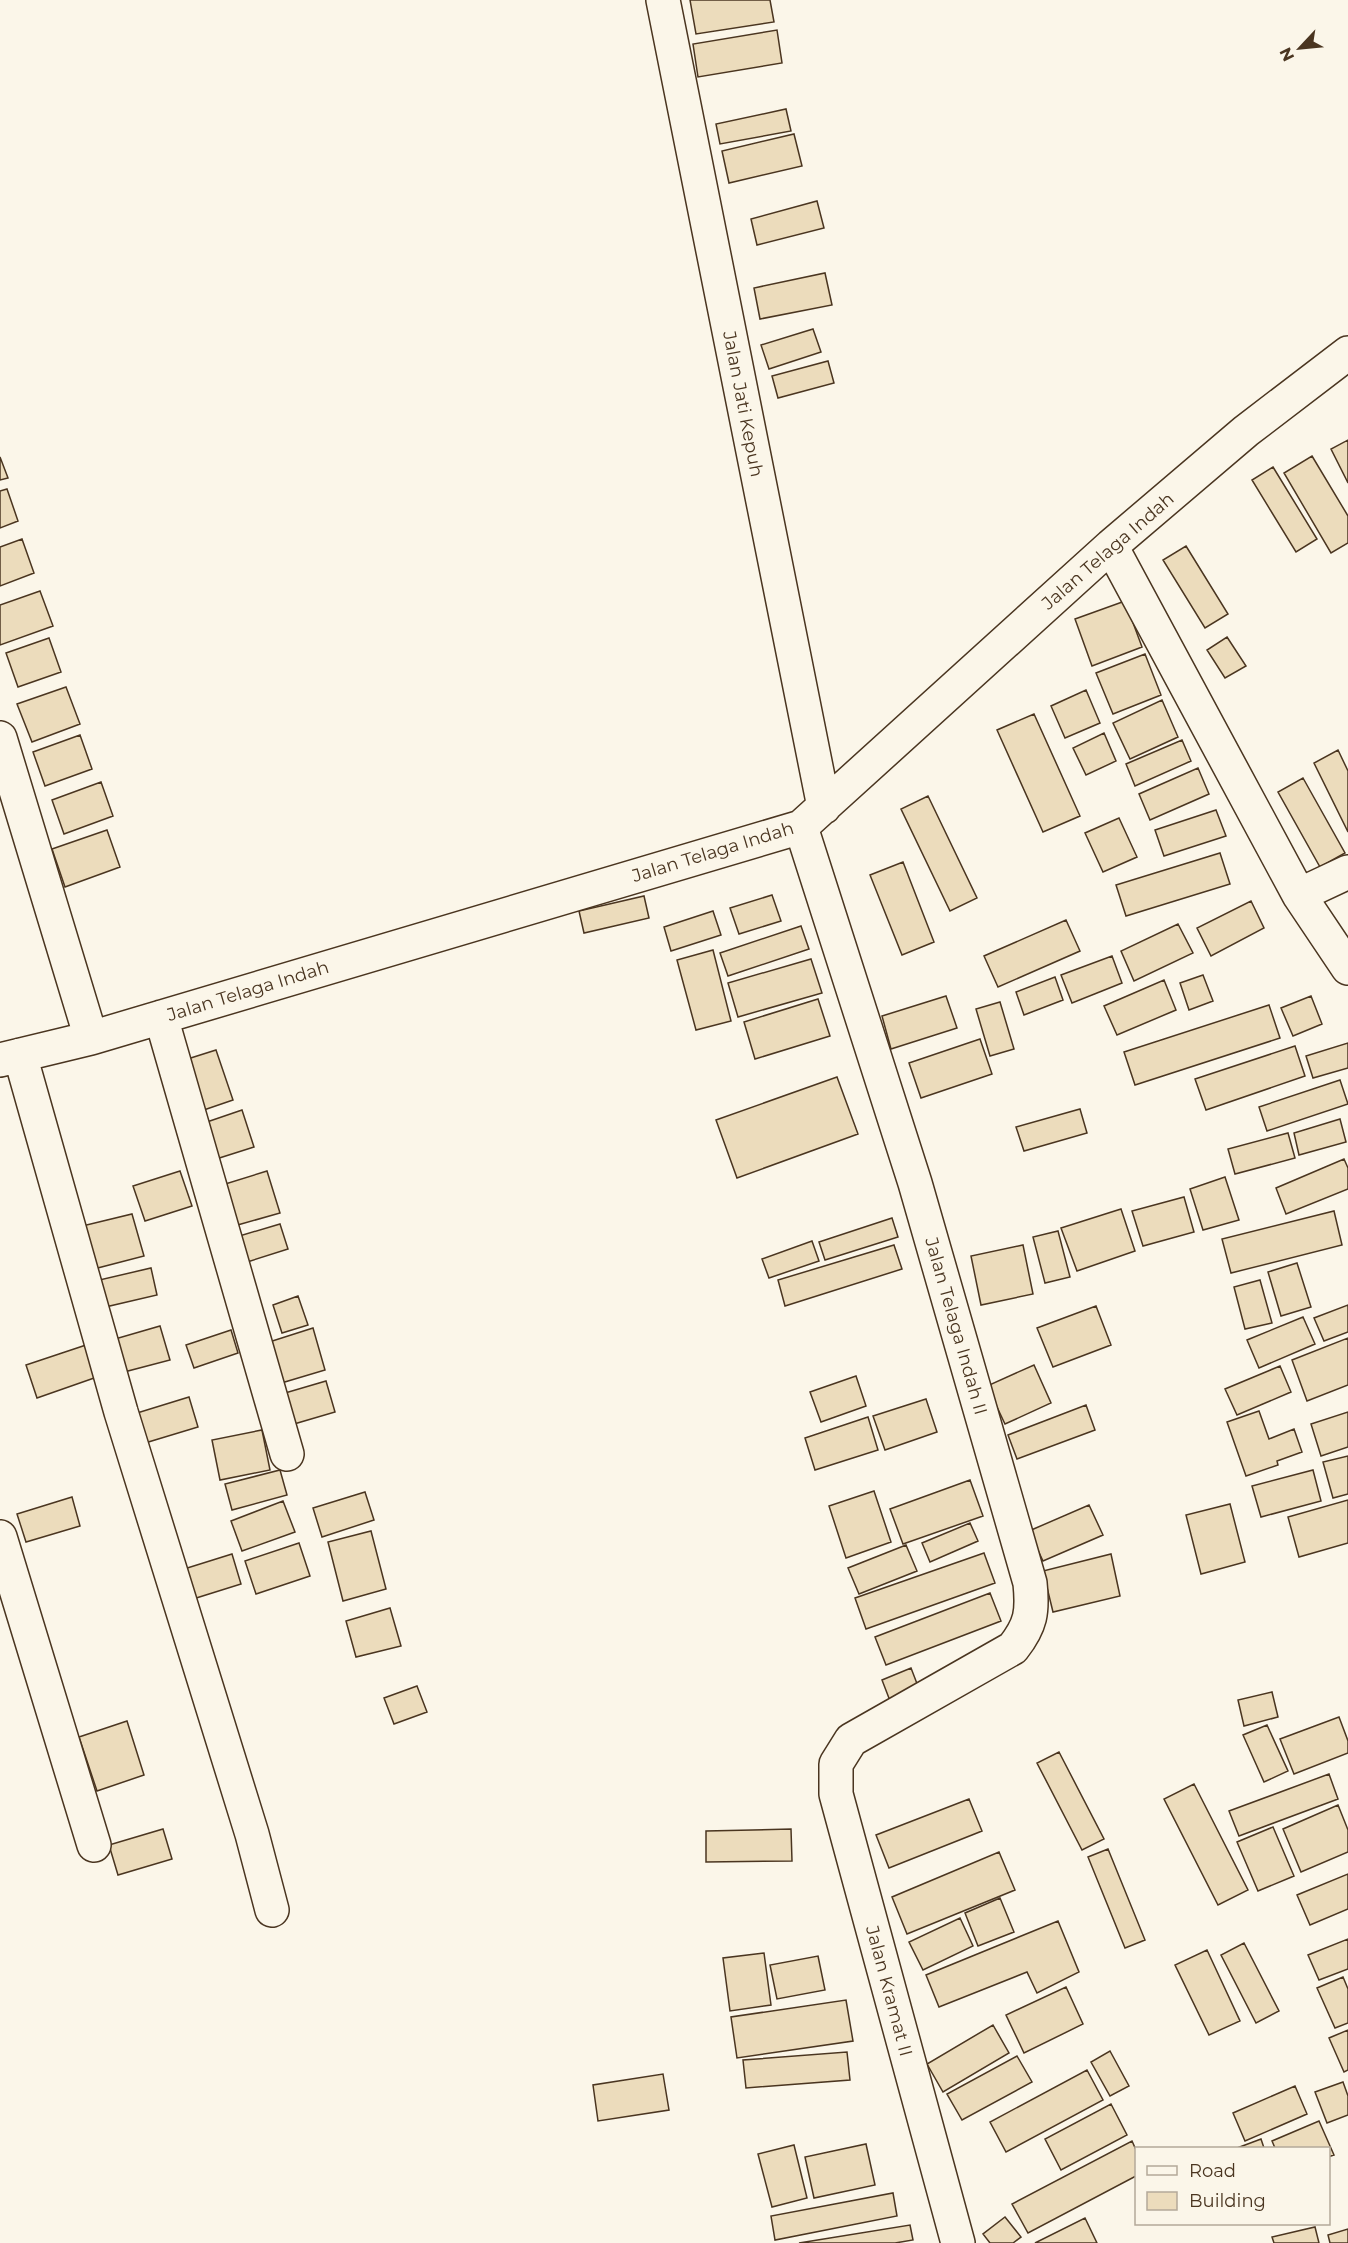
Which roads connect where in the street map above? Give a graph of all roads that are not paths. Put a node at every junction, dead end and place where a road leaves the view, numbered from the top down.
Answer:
1 (663, 0) edge
2 (1348, 353) edge
3 (1111, 546) junction
4 (0, 738) edge
5 (812, 817) junction
6 (1348, 872) edge
7 (1299, 895) junction
8 (1348, 968) edge
9 (165, 1032) junction
10 (91, 1038) junction
11 (10, 1058) edge
12 (287, 1454) dead end
13 (0, 1537) edge
14 (851, 1740) joint
15 (94, 1845) dead end
16 (272, 1910) dead end
17 (958, 2243) edge

1 - 5 street, Jalan Jati Kepuh
2 - 3 street, Jalan Telaga Indah
3 - 5 street, Jalan Telaga Indah
3 - 7 street
4 - 10 street
5 - 9 street, Jalan Telaga Indah
5 - 14 street, Jalan Telaga Indah II
6 - 7 street
7 - 8 street
9 - 10 street, Jalan Telaga Indah
9 - 12 street
10 - 11 street, Jalan Telaga Indah
11 - 16 street
13 - 15 street
14 - 17 street, Jalan Kramat II

